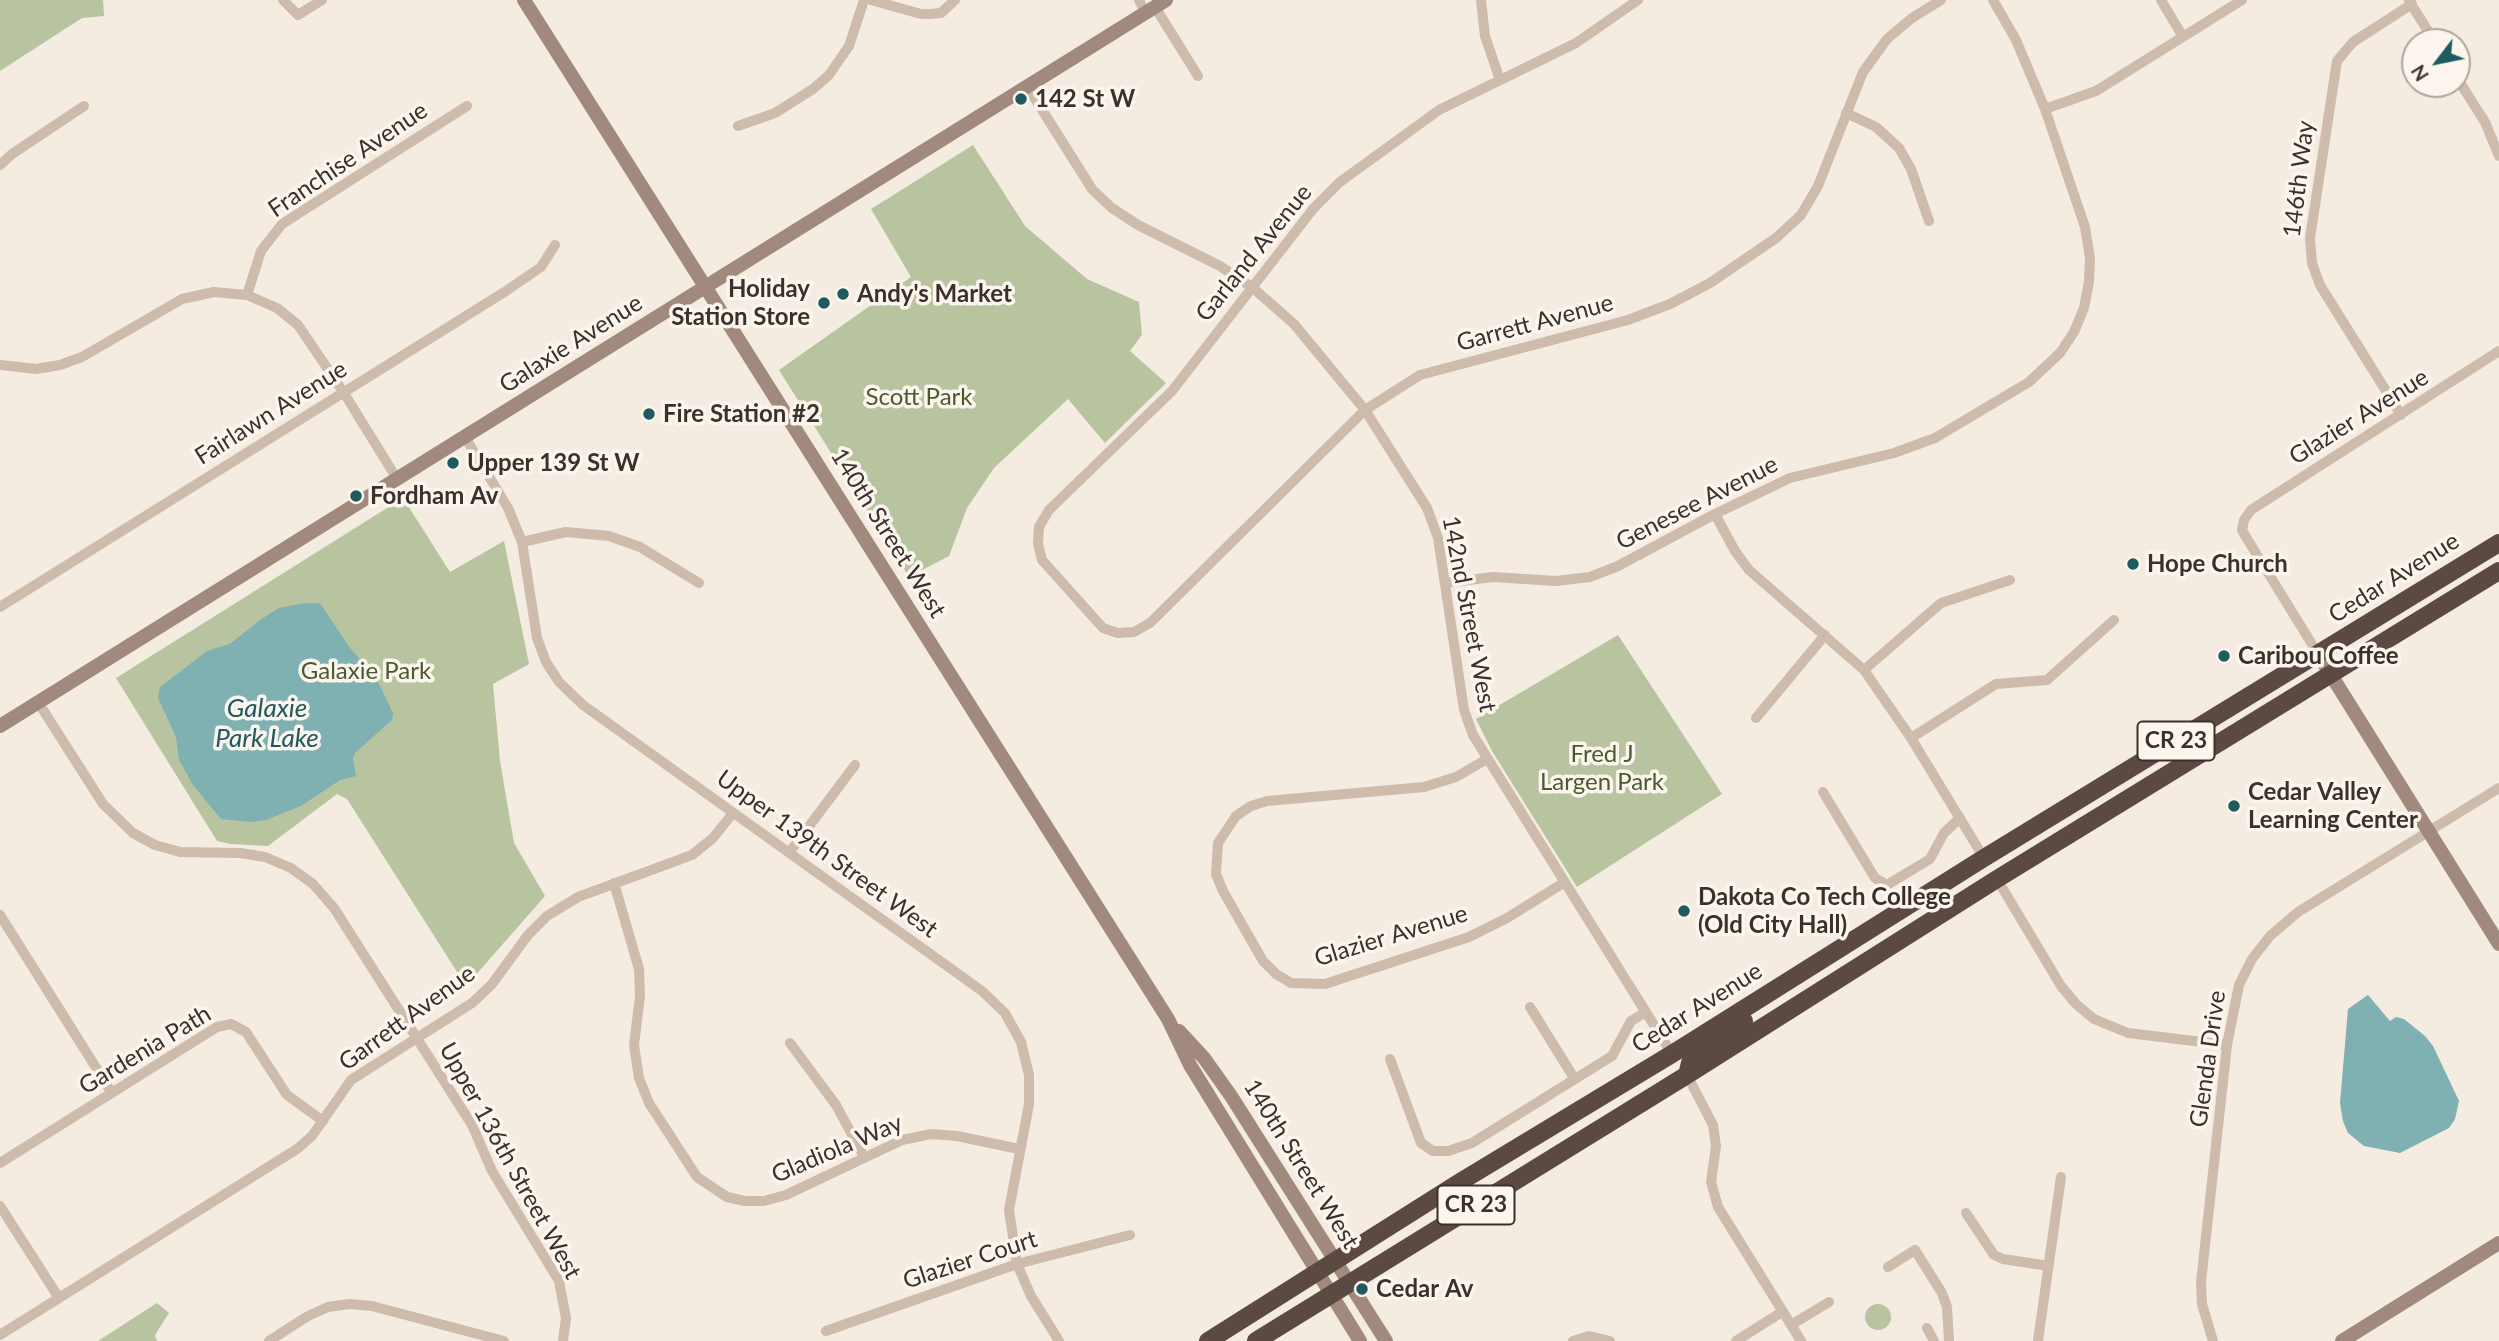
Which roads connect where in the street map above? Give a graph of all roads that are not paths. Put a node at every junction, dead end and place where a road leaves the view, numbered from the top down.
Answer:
1 (283, 0) edge
2 (322, 0) edge
3 (524, 0) edge
4 (864, 0) edge
5 (870, 0) edge
6 (955, 0) edge
7 (1481, 0) edge
8 (1638, 0) edge
9 (1941, 0) edge
10 (1993, 0) edge
11 (2161, 0) edge
12 (2242, 0) edge
13 (2410, 2) edge
14 (1155, 3) edge
15 (2426, 28) edge
16 (2183, 37) junction
17 (1198, 76) dead end
18 (1500, 80) junction
19 (1027, 86) junction
20 (2470, 98) edge
21 (83, 106) dead end
22 (467, 106) dead end
23 (2045, 109) junction
24 (1846, 113) junction
25 (738, 126) dead end
26 (2499, 156) edge
27 (0, 165) edge
28 (1929, 221) dead end
29 (555, 245) dead end
30 (705, 287) junction
31 (1253, 288) junction
32 (247, 295) junction
33 (2499, 351) edge
34 (0, 365) edge
35 (344, 393) junction
36 (1365, 410) junction
37 (2401, 415) junction
38 (465, 437) junction
39 (397, 479) junction
40 (1714, 514) junction
41 (522, 542) junction
42 (2499, 542) edge
43 (2499, 571) edge
44 (2010, 580) dead end
45 (699, 583) dead end
46 (1445, 583) junction
47 (0, 593) edge
48 (3, 605) edge
49 (1091, 618) joint
50 (2115, 620) dead end
51 (1825, 635) junction
52 (2318, 654) junction
53 (1864, 670) junction
54 (2331, 675) junction
55 (38, 702) junction
56 (1756, 718) dead end
57 (0, 726) edge
58 (1911, 738) junction
59 (1487, 759) junction
60 (855, 765) dead end
61 (2499, 788) edge
62 (1824, 792) dead end
63 (733, 813) junction
64 (1960, 818) junction
65 (2429, 831) junction
66 (789, 853) junction
67 (1984, 858) junction
68 (1997, 879) junction
69 (1564, 882) junction
70 (614, 883) junction
71 (0, 915) edge
72 (2499, 944) edge
73 (1788, 981) junction
74 (1530, 1007) dead end
75 (1646, 1012) junction
76 (1168, 1019) junction
77 (416, 1038) junction
78 (790, 1043) dead end
79 (2227, 1045) junction
80 (1672, 1054) junction
81 (1390, 1059) dead end
82 (1687, 1075) junction
83 (1574, 1078) junction
84 (112, 1093) junction
85 (323, 1121) junction
86 (1594, 1132) junction
87 (1019, 1149) junction
88 (864, 1157) junction
89 (0, 1163) edge
90 (2061, 1177) dead end
91 (0, 1206) edge
92 (1966, 1213) dead end
93 (1130, 1235) dead end
94 (2499, 1243) edge
95 (1335, 1261) junction
96 (1017, 1264) junction
97 (2049, 1266) junction
98 (1888, 1267) dead end
99 (1318, 1272) junction
100 (1350, 1283) junction
101 (1332, 1294) junction
102 (58, 1298) junction
103 (1829, 1302) dead end
104 (1782, 1312) junction
105 (1791, 1325) junction
106 (1927, 1328) dead end
107 (825, 1331) dead end
108 (0, 1335) edge
109 (269, 1341) edge
110 (504, 1341) edge
111 (563, 1341) edge
112 (1059, 1341) edge
113 (1208, 1341) edge
114 (1256, 1341) edge
115 (1360, 1341) edge
116 (1386, 1341) edge
117 (1573, 1341) edge
118 (1611, 1341) edge
119 (1736, 1341) edge
120 (1801, 1341) edge
121 (1934, 1341) edge
122 (1949, 1341) edge
123 (2038, 1341) edge
124 (2213, 1341) edge
125 (2342, 1341) edge

1 - 2 street
3 - 30 street, 140th Street West
4 - 25 street
5 - 6 street
7 - 18 street
8 - 18 street, Garland Avenue
9 - 24 street, Garrett Avenue
10 - 23 street, Genesee Avenue
11 - 16 street
12 - 16 street
13 - 15 street
13 - 37 street, 146th Way
14 - 17 street
14 - 19 street, Galaxie Avenue
16 - 23 street
18 - 31 street, Garland Avenue
19 - 30 street, Galaxie Avenue
19 - 31 street, 142nd Street West
20 - 26 street
21 - 27 street
22 - 32 street, Franchise Avenue
23 - 40 street, Genesee Avenue
24 - 28 street
24 - 36 street, Garrett Avenue
29 - 35 street, Fairlawn Avenue
30 - 38 street, Galaxie Avenue
30 - 76 street, 140th Street West
31 - 36 street, 142nd Street West
31 - 49 street, Garland Avenue
32 - 34 street
32 - 35 street
33 - 37 street, Glazier Avenue
35 - 39 street
35 - 48 street, Fairlawn Avenue
36 - 46 street, 142nd Street West
36 - 49 street, Garrett Avenue
37 - 52 street, Glazier Avenue
38 - 39 street, Galaxie Avenue
38 - 41 street, Upper 139th Street West
39 - 55 street, Galaxie Avenue
40 - 46 street, Genesee Avenue
40 - 51 street
41 - 45 street
41 - 63 street, Upper 139th Street West
42 - 52 highway, Cedar Avenue / CR 23
43 - 54 highway, Cedar Avenue / CR 23
44 - 53 street
46 - 59 street, 142nd Street West
47 - 48 street
50 - 58 street
51 - 53 street
51 - 56 street
52 - 54 street
52 - 67 highway, Cedar Avenue / CR 23
53 - 58 street
54 - 65 street
54 - 68 highway, Cedar Avenue / CR 23
55 - 57 street, Galaxie Avenue
55 - 77 street, Upper 136th Street West
58 - 64 street
59 - 69 street, 142nd Street West
59 - 69 street, Glazier Avenue
60 - 66 street
61 - 65 street, Glenda Drive
62 - 64 street
63 - 66 street, Upper 139th Street West
63 - 70 street, Garrett Avenue
64 - 67 street
65 - 72 street
65 - 79 street, Glenda Drive
66 - 87 street, Upper 139th Street West
67 - 73 highway, Cedar Avenue / CR 23
68 - 79 street
68 - 82 highway, Cedar Avenue / CR 23
69 - 75 street, 142nd Street West
70 - 77 street, Garrett Avenue
70 - 88 street, Gladiola Way
71 - 84 street
73 - 80 highway, Cedar Avenue / CR 23
73 - 82 highway
74 - 83 street
75 - 80 street, 142nd Street West
75 - 83 street
76 - 95 street, 140th Street West
76 - 99 street, 140th Street West
77 - 85 street, Garrett Avenue
77 - 111 street, Upper 136th Street West
78 - 88 street
79 - 124 street, Glenda Drive
80 - 86 highway
80 - 95 highway, Cedar Avenue / CR 23
81 - 83 street
82 - 86 highway, Cedar Avenue / CR 23
82 - 104 street
84 - 85 street, Gardenia Path
84 - 89 street, Gardenia Path
85 - 102 street, Garrett Avenue
86 - 100 highway, Cedar Avenue / CR 23
87 - 88 street, Gladiola Way
87 - 96 street, Upper 139th Street West
90 - 97 street
91 - 102 street
92 - 97 street
93 - 96 street, Glazier Court
94 - 125 street
95 - 99 highway, Cedar Avenue / CR 23
95 - 100 street, 140th Street West
96 - 107 street, Glazier Court
96 - 112 street, Upper 139th Street West
97 - 123 street
98 - 122 street
99 - 101 street, 140th Street West
99 - 113 highway, Cedar Avenue / CR 23
100 - 101 highway, Cedar Avenue / CR 23
100 - 116 street, 140th Street West
101 - 114 highway, Cedar Avenue / CR 23
101 - 115 street, 140th Street West
102 - 108 street, Garrett Avenue
103 - 105 street
104 - 105 street
104 - 119 street
105 - 120 street
106 - 121 street
109 - 110 street
117 - 118 street

